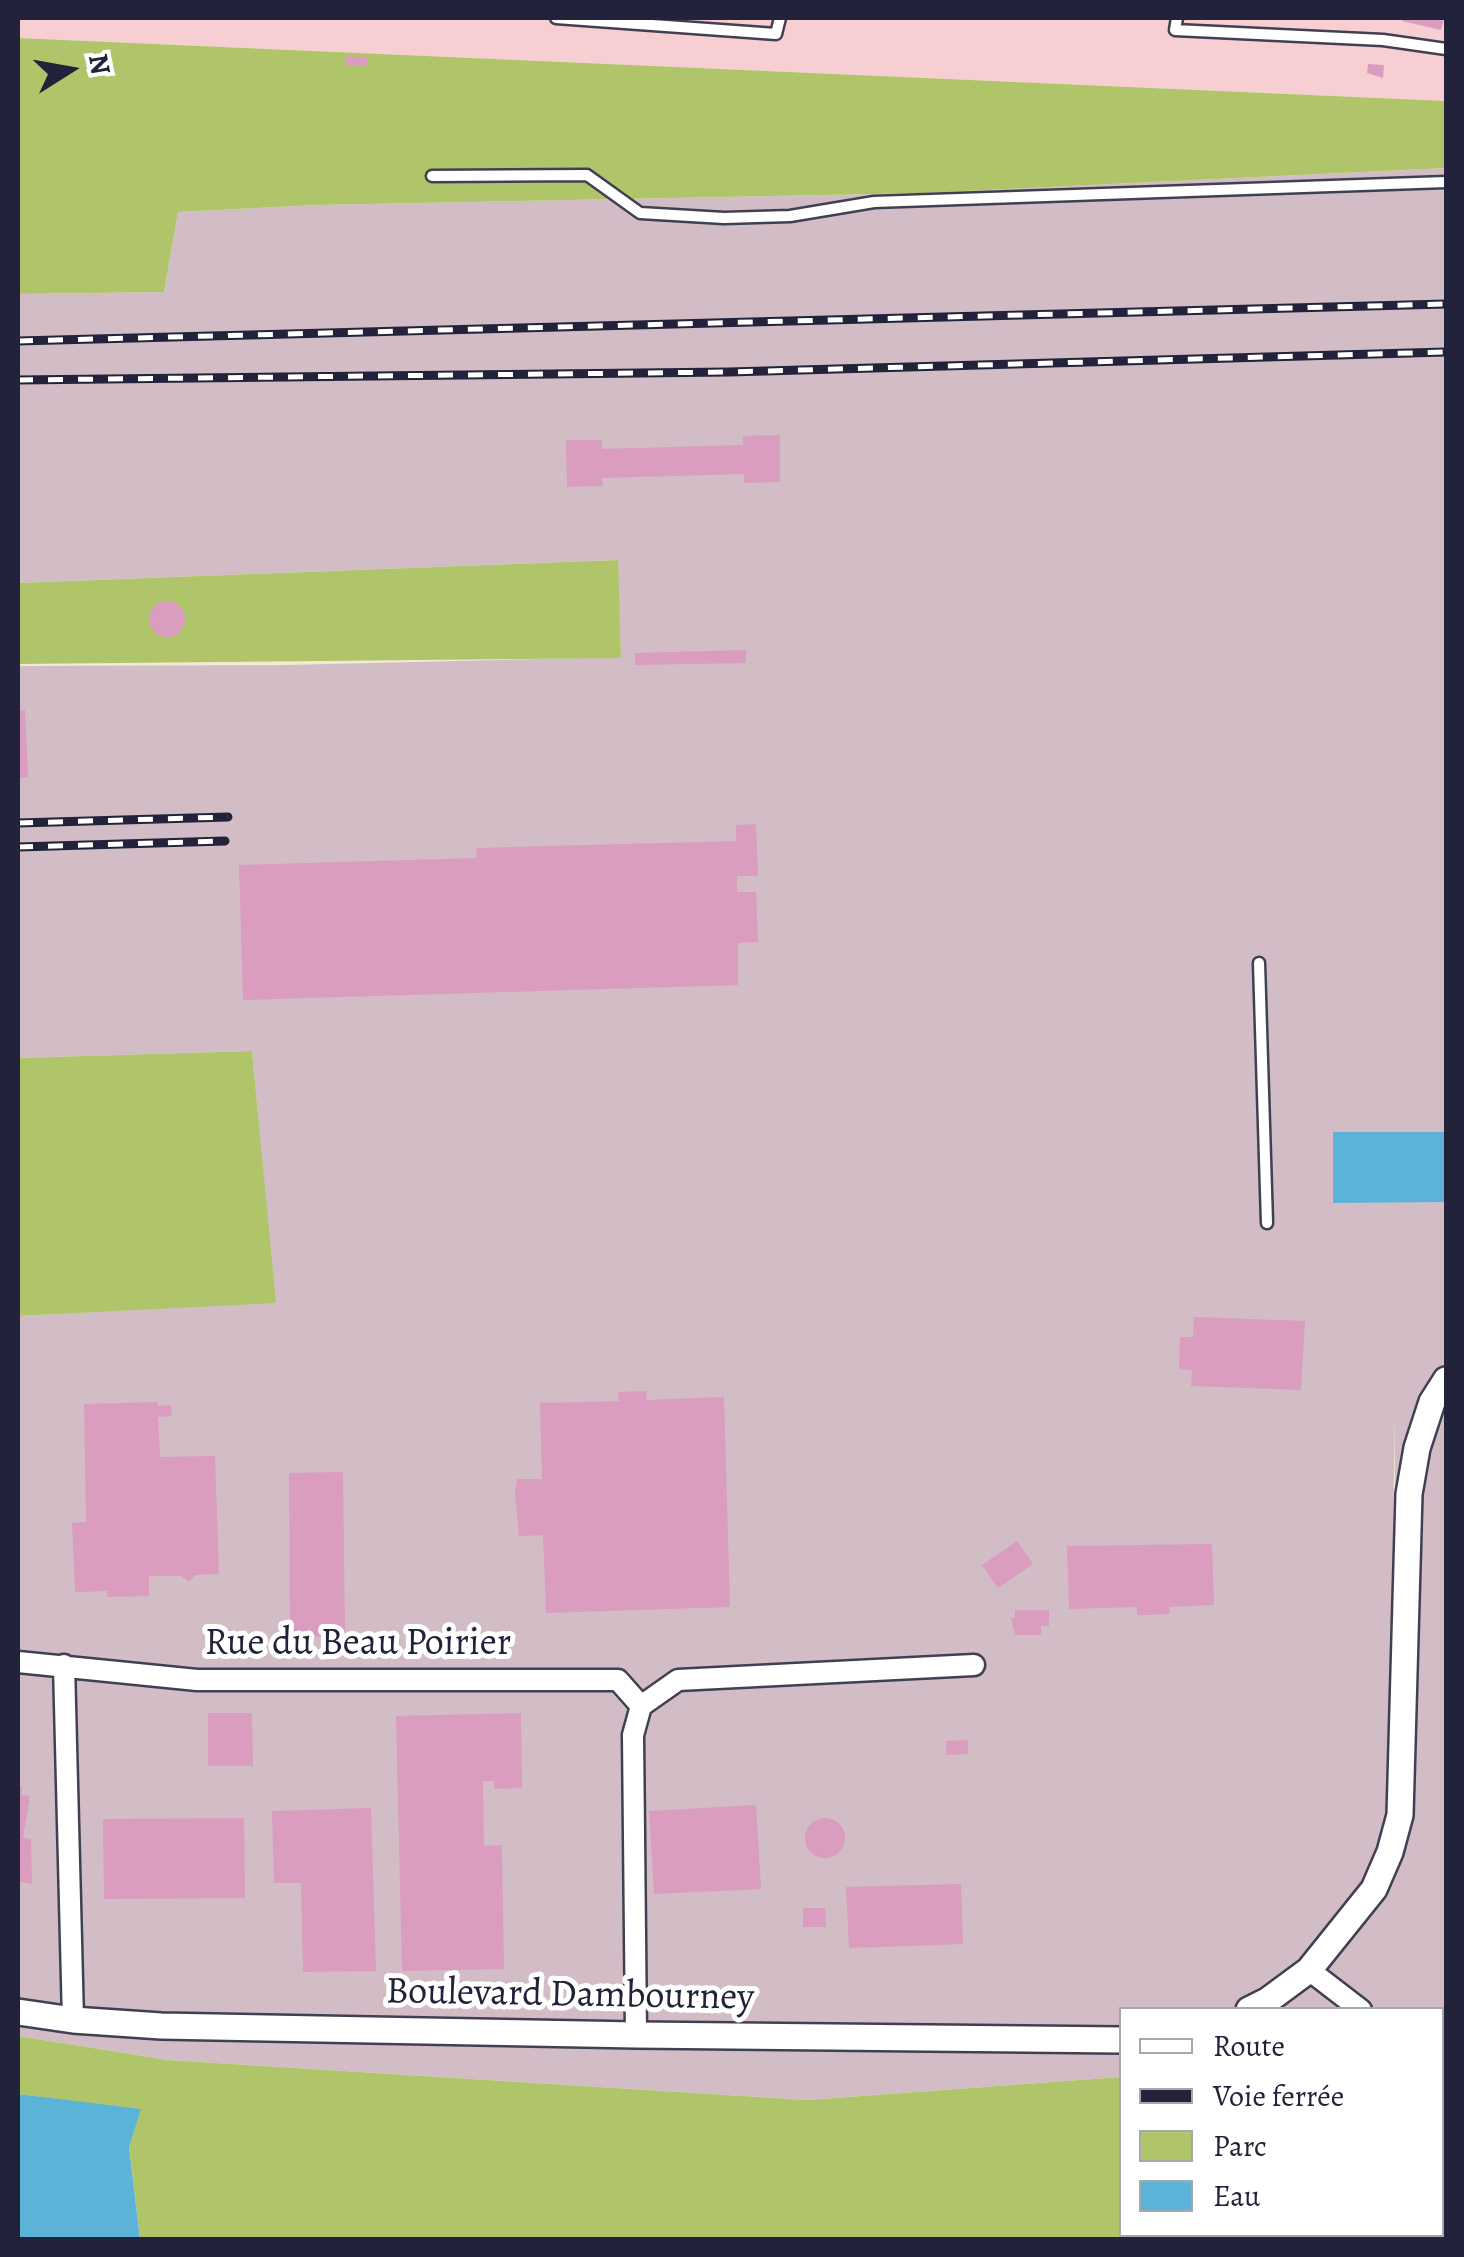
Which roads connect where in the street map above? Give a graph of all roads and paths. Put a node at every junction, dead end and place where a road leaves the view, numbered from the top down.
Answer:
1 (556, 18) edge
2 (780, 18) edge
3 (1177, 18) edge
4 (1446, 48) edge
5 (432, 176) dead end
6 (1446, 182) edge
7 (1259, 963) dead end
8 (1267, 1223) dead end
9 (1446, 1380) edge
10 (18, 1662) edge
11 (64, 1665) junction
12 (974, 1665) dead end
13 (641, 1706) junction
14 (1309, 1970) junction
15 (1254, 2007) edge
16 (1358, 2007) edge
17 (18, 2012) edge
18 (72, 2020) junction
19 (636, 2035) junction
20 (1119, 2040) edge

1 - 2 lane
3 - 4 lane
5 - 6 lane
7 - 8 lane
9 - 14 street
10 - 11 street, Rue du Beau Poirier
11 - 13 street, Rue du Beau Poirier
11 - 18 street
12 - 13 street
13 - 19 street
14 - 15 street
14 - 16 street
17 - 18 street, Boulevard Dambourney
18 - 19 street, Boulevard Dambourney
19 - 20 street, Boulevard Dambourney

